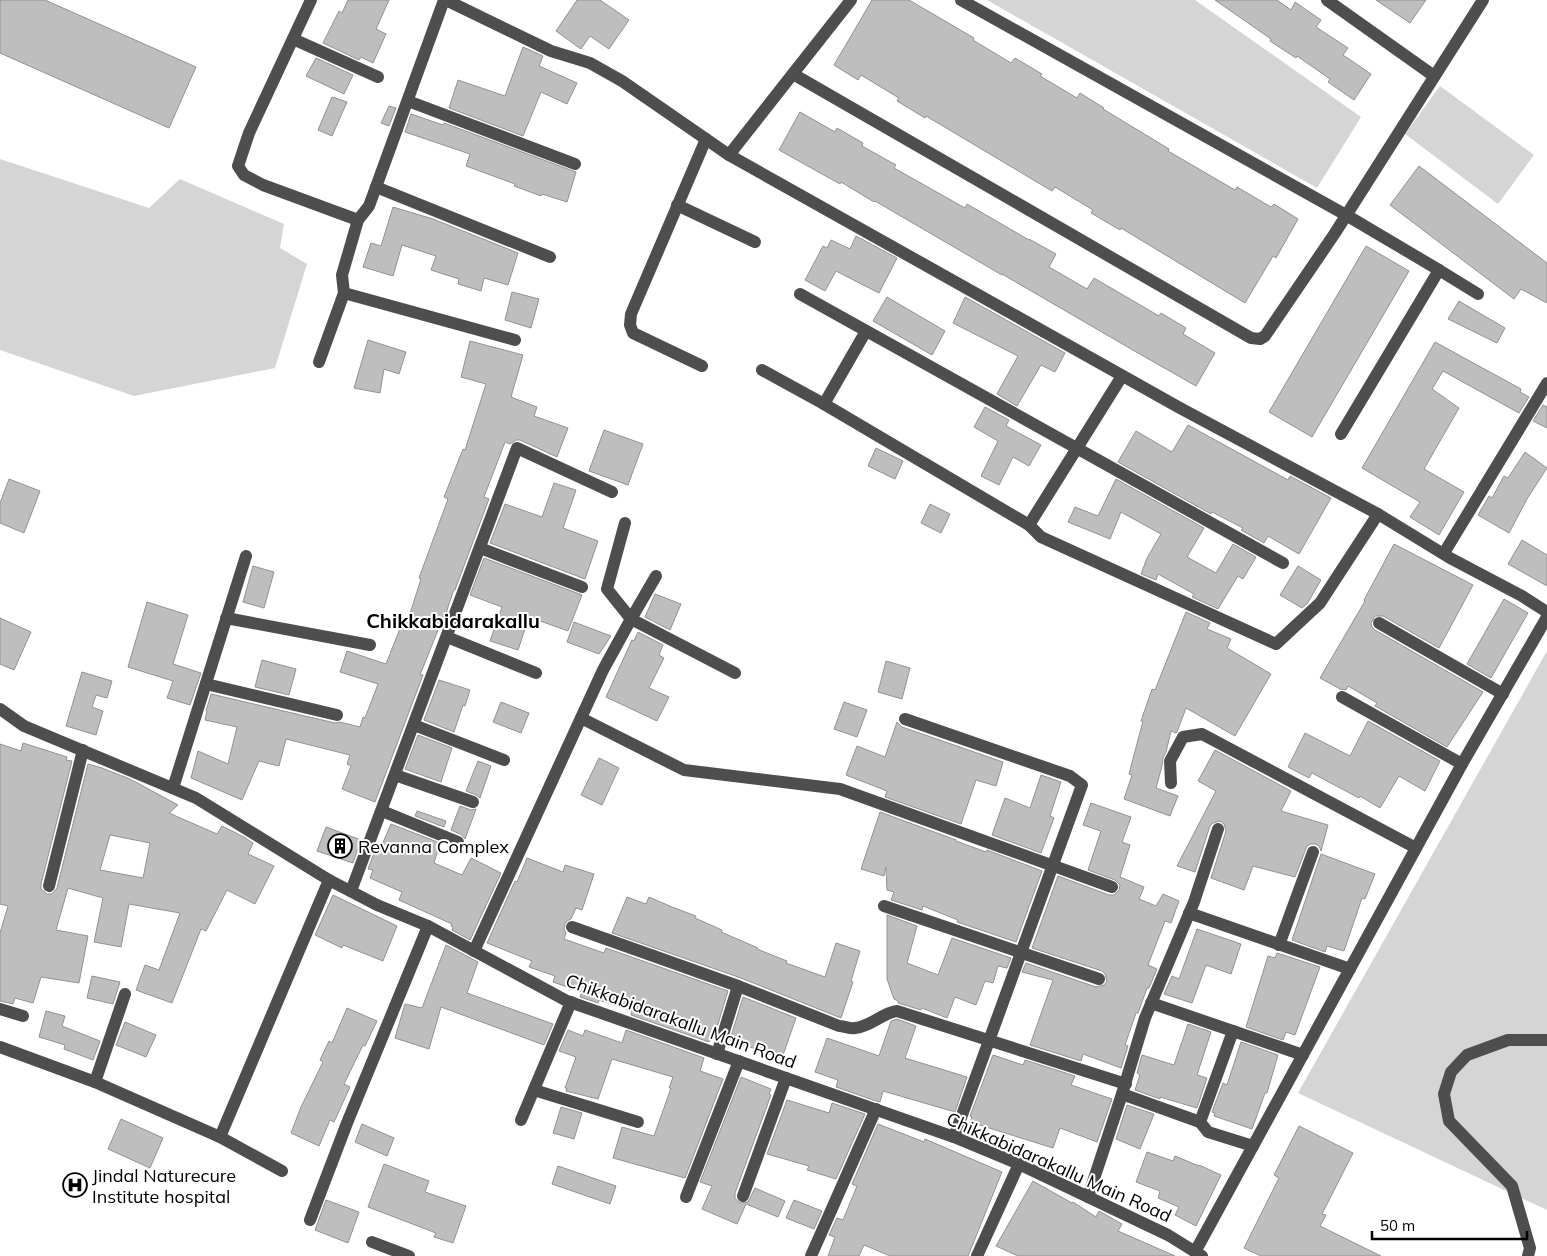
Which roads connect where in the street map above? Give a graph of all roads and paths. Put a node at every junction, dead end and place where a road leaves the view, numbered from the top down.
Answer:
1 (311, 0) edge
2 (445, 0) edge
3 (850, 0) edge
4 (961, 0) edge
5 (1327, 0) edge
6 (1482, 0) edge
7 (293, 39) junction
8 (792, 74) junction
9 (1434, 76) junction
10 (378, 77) dead end
11 (408, 101) junction
12 (706, 139) junction
13 (729, 155) junction
14 (575, 164) dead end
15 (376, 187) junction
16 (678, 205) junction
17 (1346, 215) junction
18 (358, 220) junction
19 (755, 242) dead end
20 (550, 257) dead end
21 (1439, 270) junction
22 (344, 293) junction
23 (800, 294) dead end
24 (1478, 294) dead end
25 (866, 331) junction
26 (515, 340) dead end
27 (319, 362) dead end
28 (702, 366) dead end
29 (762, 370) dead end
30 (1122, 376) junction
31 (1547, 383) edge
32 (824, 404) junction
33 (1341, 434) dead end
34 (1077, 449) junction
35 (612, 492) dead end
36 (1378, 514) junction
37 (625, 523) dead end
38 (1029, 525) junction
39 (480, 548) junction
40 (1444, 553) junction
41 (246, 556) dead end
42 (1283, 562) dead end
43 (656, 576) dead end
44 (582, 587) dead end
45 (1547, 612) edge
46 (1547, 617) edge
47 (226, 618) junction
48 (631, 619) junction
49 (1379, 623) dead end
50 (447, 637) junction
51 (370, 645) dead end
52 (536, 673) dead end
53 (735, 673) dead end
54 (206, 684) junction
55 (1503, 694) junction
56 (1342, 697) dead end
57 (0, 709) edge
58 (337, 715) dead end
59 (581, 718) junction
60 (905, 719) dead end
61 (414, 725) junction
62 (83, 750) junction
63 (504, 760) dead end
64 (1462, 764) junction
65 (395, 775) junction
66 (1172, 783) dead end
67 (173, 788) junction
68 (473, 802) dead end
69 (382, 811) junction
70 (1218, 829) dead end
71 (458, 842) dead end
72 (1416, 848) junction
73 (1313, 852) dead end
74 (1053, 865) junction
75 (329, 880) junction
76 (49, 886) dead end
77 (1112, 887) dead end
78 (351, 891) junction
79 (884, 906) dead end
80 (1189, 913) junction
81 (428, 926) junction
82 (572, 927) dead end
83 (1279, 945) junction
84 (474, 951) junction
85 (1021, 952) junction
86 (1350, 970) junction
87 (1099, 979) dead end
88 (738, 986) junction
89 (126, 994) dead end
90 (571, 1002) junction
91 (1151, 1003) junction
92 (0, 1009) edge
93 (23, 1016) dead end
94 (1233, 1031) junction
95 (988, 1040) junction
96 (1547, 1040) edge
97 (0, 1047) edge
98 (717, 1054) junction
99 (1304, 1055) junction
100 (740, 1061) junction
101 (786, 1078) junction
102 (95, 1082) junction
103 (1124, 1089) junction
104 (534, 1090) junction
105 (876, 1109) junction
106 (521, 1120) dead end
107 (638, 1122) dead end
108 (1200, 1122) junction
109 (954, 1136) junction
110 (220, 1137) junction
111 (1253, 1146) junction
112 (1019, 1164) junction
113 (282, 1171) dead end
114 (743, 1196) dead end
115 (686, 1197) dead end
116 (1088, 1197) junction
117 (310, 1220) dead end
118 (372, 1242) dead end
119 (1193, 1253) edge
120 (409, 1256) edge
121 (812, 1256) edge
122 (977, 1256) edge
123 (1528, 1256) edge

1 - 7 street
2 - 11 street
2 - 12 street
3 - 8 street
4 - 17 street
5 - 9 street
6 - 9 street
7 - 10 street
7 - 18 street
8 - 13 street
8 - 17 street
9 - 17 street
11 - 14 street
11 - 15 street
12 - 13 street
12 - 16 street
13 - 30 street
15 - 18 street
15 - 20 street
16 - 19 street
16 - 28 street
17 - 21 street
18 - 22 street
21 - 24 street
21 - 33 street
22 - 26 street
22 - 27 street
23 - 25 street
25 - 32 street
25 - 34 street
29 - 32 street
30 - 34 street
30 - 36 street
31 - 40 street
32 - 38 street
34 - 38 street
34 - 42 street
35 - 39 street
36 - 38 street
36 - 40 street
37 - 48 street
39 - 44 street
39 - 50 street
40 - 45 street
41 - 47 street
43 - 48 street
46 - 55 street
47 - 51 street
47 - 54 street
48 - 53 street
48 - 59 street
49 - 55 street
50 - 52 street
50 - 61 street
54 - 58 street
54 - 67 street
55 - 64 street
56 - 64 street
57 - 62 street, Chikkabidarakallu Main Road
59 - 74 street
59 - 84 street
60 - 74 street
61 - 63 street
61 - 65 street
62 - 67 street, Chikkabidarakallu Main Road
62 - 76 street
64 - 72 street
65 - 68 street
65 - 69 street
66 - 72 street
67 - 75 street, Chikkabidarakallu Main Road
69 - 71 street
69 - 78 street
70 - 80 street
72 - 86 street
73 - 83 street
74 - 77 street
74 - 85 street
75 - 78 street, Chikkabidarakallu Main Road
75 - 110 street
78 - 81 street, Chikkabidarakallu Main Road
79 - 85 street
80 - 83 street
80 - 91 street
81 - 84 street, Chikkabidarakallu Main Road
81 - 117 street
82 - 88 street
83 - 86 street
84 - 90 street, Chikkabidarakallu Main Road
85 - 87 street
85 - 95 street
86 - 99 street
88 - 95 street
88 - 98 street
89 - 102 street
90 - 98 street, Chikkabidarakallu Main Road
90 - 104 street
91 - 94 street
91 - 103 street
92 - 93 street
94 - 99 street
94 - 108 street
95 - 103 street
95 - 109 street
96 - 123 street
97 - 102 street
98 - 100 street, Chikkabidarakallu Main Road
99 - 111 street
100 - 101 street, Chikkabidarakallu Main Road
100 - 115 street
101 - 105 street, Chikkabidarakallu Main Road
101 - 114 street
102 - 110 street
103 - 108 street
103 - 116 street
104 - 106 street
104 - 107 street
105 - 109 street, Chikkabidarakallu Main Road
105 - 121 street
108 - 111 street
109 - 112 street, Chikkabidarakallu Main Road
110 - 113 street
111 - 119 street
112 - 116 street, Chikkabidarakallu Main Road
112 - 122 street
116 - 119 street, Chikkabidarakallu Main Road
118 - 120 street

